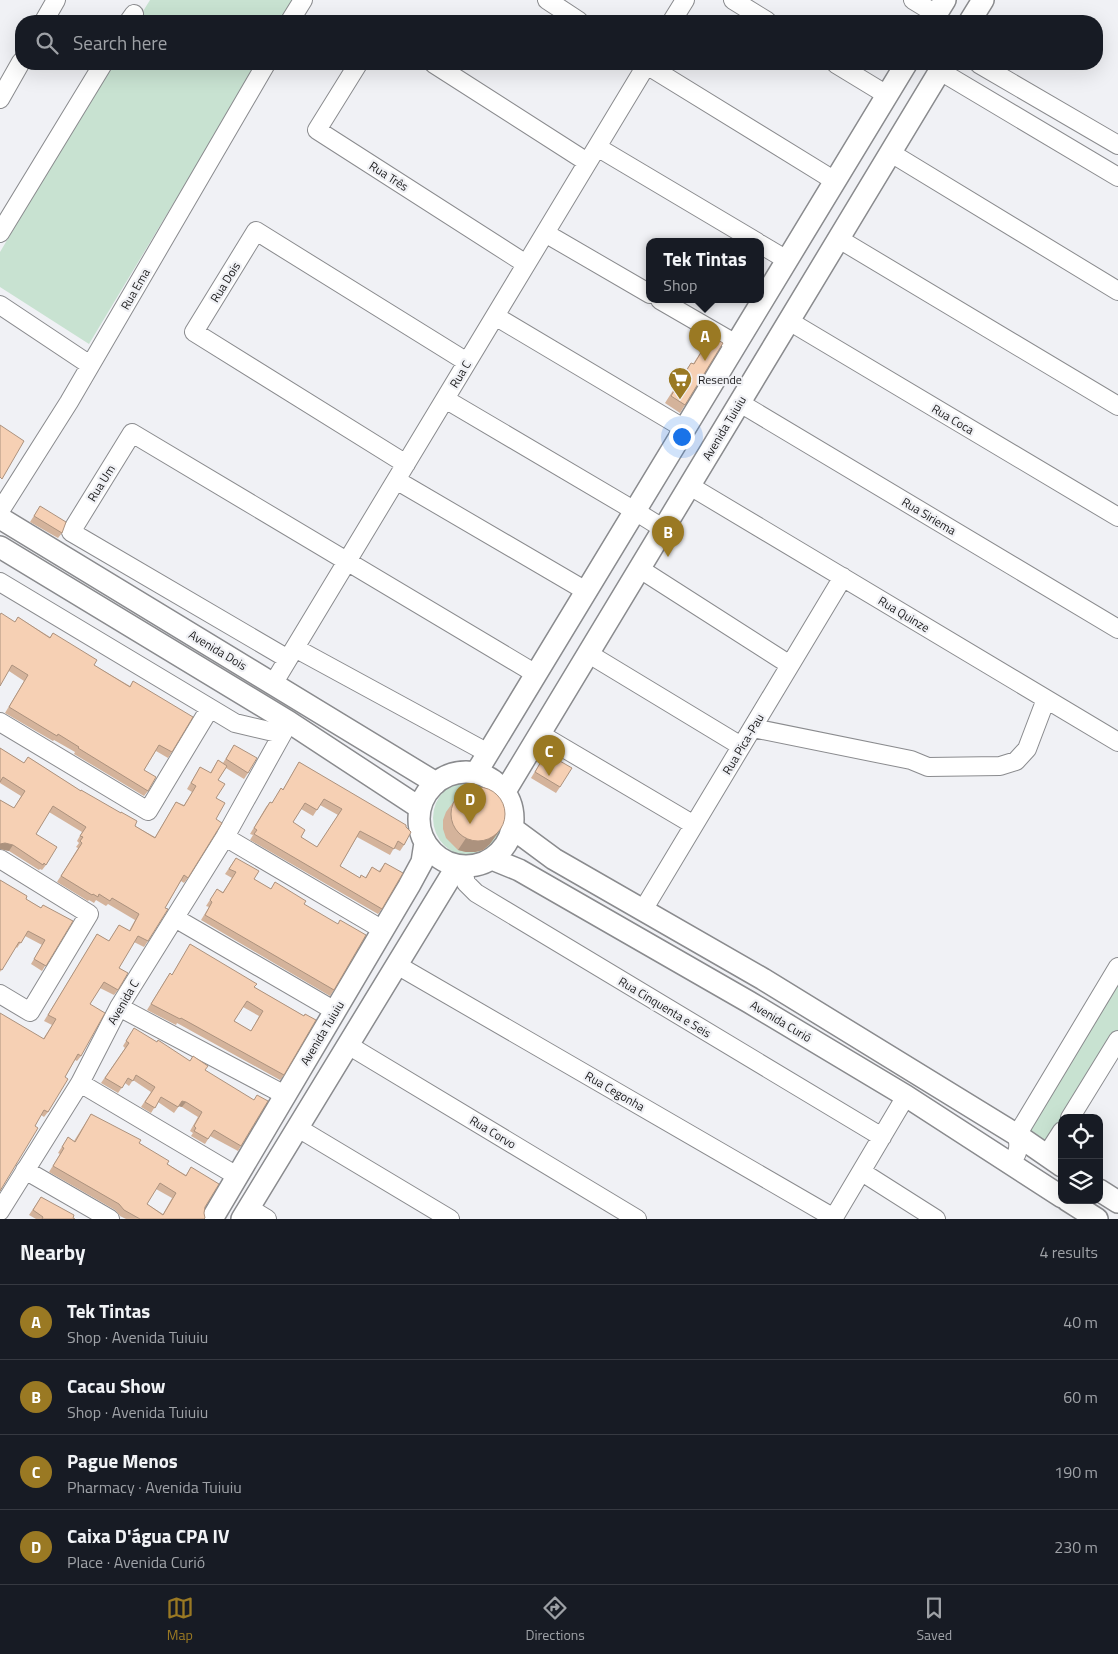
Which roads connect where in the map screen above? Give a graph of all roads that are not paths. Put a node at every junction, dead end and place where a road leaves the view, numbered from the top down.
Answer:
1 (56, 0) edge
2 (303, 0) edge
3 (547, 0) edge
4 (685, 0) edge
5 (733, 0) edge
6 (914, 0) edge
7 (983, 0) edge
8 (938, 12) edge
9 (47, 15) edge
10 (294, 15) edge
11 (570, 15) edge
12 (676, 15) edge
13 (758, 15) edge
14 (974, 15) edge
15 (16, 70) edge
16 (99, 70) edge
17 (262, 70) edge
18 (354, 70) edge
19 (443, 70) edge
20 (642, 70) edge
21 (656, 70) edge
22 (846, 70) edge
23 (902, 70) edge
24 (940, 70) edge
25 (947, 70) edge
26 (989, 70) edge
27 (887, 95) junction
28 (0, 99) edge
29 (1118, 145) edge
30 (597, 147) junction
31 (891, 153) junction
32 (588, 162) junction
33 (1118, 177) edge
34 (835, 180) junction
35 (545, 233) junction
36 (0, 234) edge
37 (750, 238) edge
38 (839, 239) junction
39 (764, 246) edge
40 (787, 260) junction
41 (526, 264) junction
42 (1118, 291) edge
43 (646, 292) edge
44 (764, 298) edge
45 (665, 303) edge
46 (761, 303) edge
47 (0, 305) edge
48 (495, 316) junction
49 (789, 321) junction
50 (736, 344) junction
51 (467, 362) junction
52 (90, 365) junction
53 (445, 399) junction
54 (740, 403) junction
55 (1118, 406) edge
56 (685, 429) junction
57 (406, 464) junction
58 (396, 480) junction
59 (690, 486) junction
60 (0, 511) edge
61 (635, 511) junction
62 (1118, 517) edge
63 (0, 518) edge
64 (664, 529) junction
65 (0, 548) edge
66 (347, 561) junction
67 (640, 569) junction
68 (843, 577) junction
69 (0, 582) edge
70 (586, 591) junction
71 (1118, 629) edge
72 (292, 654) junction
73 (589, 654) junction
74 (790, 665) junction
75 (536, 674) junction
76 (273, 684) junction
77 (1046, 699) junction
78 (210, 708) junction
79 (0, 722) edge
80 (286, 728) junction
81 (752, 728) junction
82 (540, 734) junction
83 (1118, 742) edge
84 (742, 746) junction
85 (488, 753) junction
86 (476, 773) junction
87 (436, 783) junction
88 (504, 793) junction
89 (420, 808) junction
90 (694, 825) junction
91 (512, 828) junction
92 (225, 837) junction
93 (425, 843) junction
94 (0, 859) edge
95 (492, 859) junction
96 (460, 866) junction
97 (643, 910) junction
98 (175, 918) junction
99 (383, 930) junction
100 (397, 965) junction
101 (1118, 967) edge
102 (0, 994) edge
103 (119, 1007) junction
104 (335, 1011) junction
105 (1118, 1040) edge
106 (348, 1045) junction
107 (80, 1083) junction
108 (285, 1095) junction
109 (906, 1096) junction
110 (1072, 1114) edge
111 (298, 1128) junction
112 (1017, 1136) junction
113 (882, 1137) junction
114 (1058, 1146) edge
115 (1002, 1158) junction
116 (1054, 1161) edge
117 (25, 1170) junction
118 (862, 1172) junction
119 (237, 1176) junction
120 (1103, 1193) edge
121 (1058, 1194) edge
122 (1118, 1202) edge
123 (1073, 1204) edge
124 (0, 1211) edge
125 (252, 1215) edge
126 (834, 1218) edge
127 (110, 1219) edge
128 (212, 1219) edge
129 (450, 1219) edge
130 (637, 1219) edge
131 (936, 1219) edge
132 (1097, 1219) edge

1 - 9 street
2 - 10 street
3 - 11 street
4 - 12 street
5 - 13 street
6 - 8 street
7 - 14 main road
15 - 28 street
16 - 36 street
17 - 52 street, Rua Ema
18 - 41 street, Rua Três
19 - 32 street
20 - 30 street, Rua C
21 - 34 street
22 - 27 street
23 - 27 main road
24 - 31 main road, Avenida Tuiuiu
25 - 33 street
26 - 29 street
27 - 34 main road
30 - 32 street, Rua C
30 - 37 street
31 - 38 main road, Avenida Tuiuiu
31 - 42 street
32 - 35 street, Rua C
34 - 40 main road
35 - 41 street, Rua C
35 - 43 street
38 - 49 main road, Avenida Tuiuiu
38 - 55 street
39 - 40 street
40 - 44 main road
41 - 48 street, Rua C
45 - 50 street
46 - 50 main road
47 - 52 street
48 - 51 street, Rua C
48 - 56 street
49 - 54 main road, Avenida Tuiuiu
49 - 62 street, Rua Coca
50 - 56 main road
51 - 53 street, Rua C
51 - 57 street, Rua Dois
52 - 60 street, Rua Ema
53 - 57 street, Rua C
53 - 61 street
54 - 59 main road, Avenida Tuiuiu
54 - 71 street, Rua Siriema
56 - 61 main road
57 - 58 street, Rua C
58 - 66 street, Rua C
58 - 70 street
59 - 64 main road, Avenida Tuiuiu
59 - 68 street, Rua Quinze
61 - 64 street
61 - 70 main road
63 - 76 main road, Avenida Dois
64 - 67 main road, Avenida Tuiuiu
65 - 80 main road, Avenida Dois
66 - 72 street, Rua C
66 - 72 street, Rua Um
66 - 75 street
67 - 73 main road, Avenida Tuiuiu
67 - 74 street
68 - 74 street, Rua Pica-Pau
68 - 77 street, Rua Quinze
69 - 78 street
70 - 75 main road
72 - 76 street, Rua C
72 - 85 street
73 - 82 main road, Avenida Tuiuiu
73 - 84 street
74 - 81 street, Rua Pica-Pau
75 - 85 main road
76 - 87 main road, Avenida Dois
77 - 81 street
77 - 83 street, Rua Quinze
78 - 79 street
78 - 80 street
80 - 89 main road, Avenida Dois
80 - 92 street
81 - 84 street, Rua Pica-Pau
82 - 88 main road, Avenida Tuiuiu
82 - 90 street
84 - 90 street, Rua Pica-Pau
85 - 86 main road
86 - 87 main road
86 - 88 main road
87 - 89 main road
88 - 91 main road
89 - 93 main road
90 - 97 street, Rua Pica-Pau
91 - 95 main road
91 - 97 main road, Avenida Curió
92 - 98 street, Avenida C
92 - 99 street
93 - 96 main road
93 - 99 main road, Avenida Tuiuiu
94 - 102 street
95 - 96 main road
95 - 109 main road, Avenida Curió
96 - 100 main road
96 - 113 street, Rua Cinquenta e Seis
97 - 112 main road, Avenida Curió
98 - 103 street, Avenida C
98 - 104 street
99 - 104 main road, Avenida Tuiuiu
100 - 106 main road
100 - 126 street, Rua Cegonha
101 - 112 street
103 - 107 street, Avenida C
103 - 108 street
104 - 108 main road, Avenida Tuiuiu
105 - 110 street
106 - 111 main road
106 - 130 street, Rua Corvo
107 - 117 street, Avenida C
107 - 119 street
108 - 119 main road, Avenida Tuiuiu
109 - 113 street
109 - 115 main road, Avenida Curió
111 - 125 main road
111 - 129 street
112 - 115 street
112 - 116 main road, Avenida Curió
113 - 118 street
114 - 116 street
115 - 121 main road, Avenida Curió
117 - 124 street
117 - 127 street
118 - 126 street
118 - 131 street
119 - 128 main road, Avenida Tuiuiu
120 - 122 main road
123 - 132 main road

